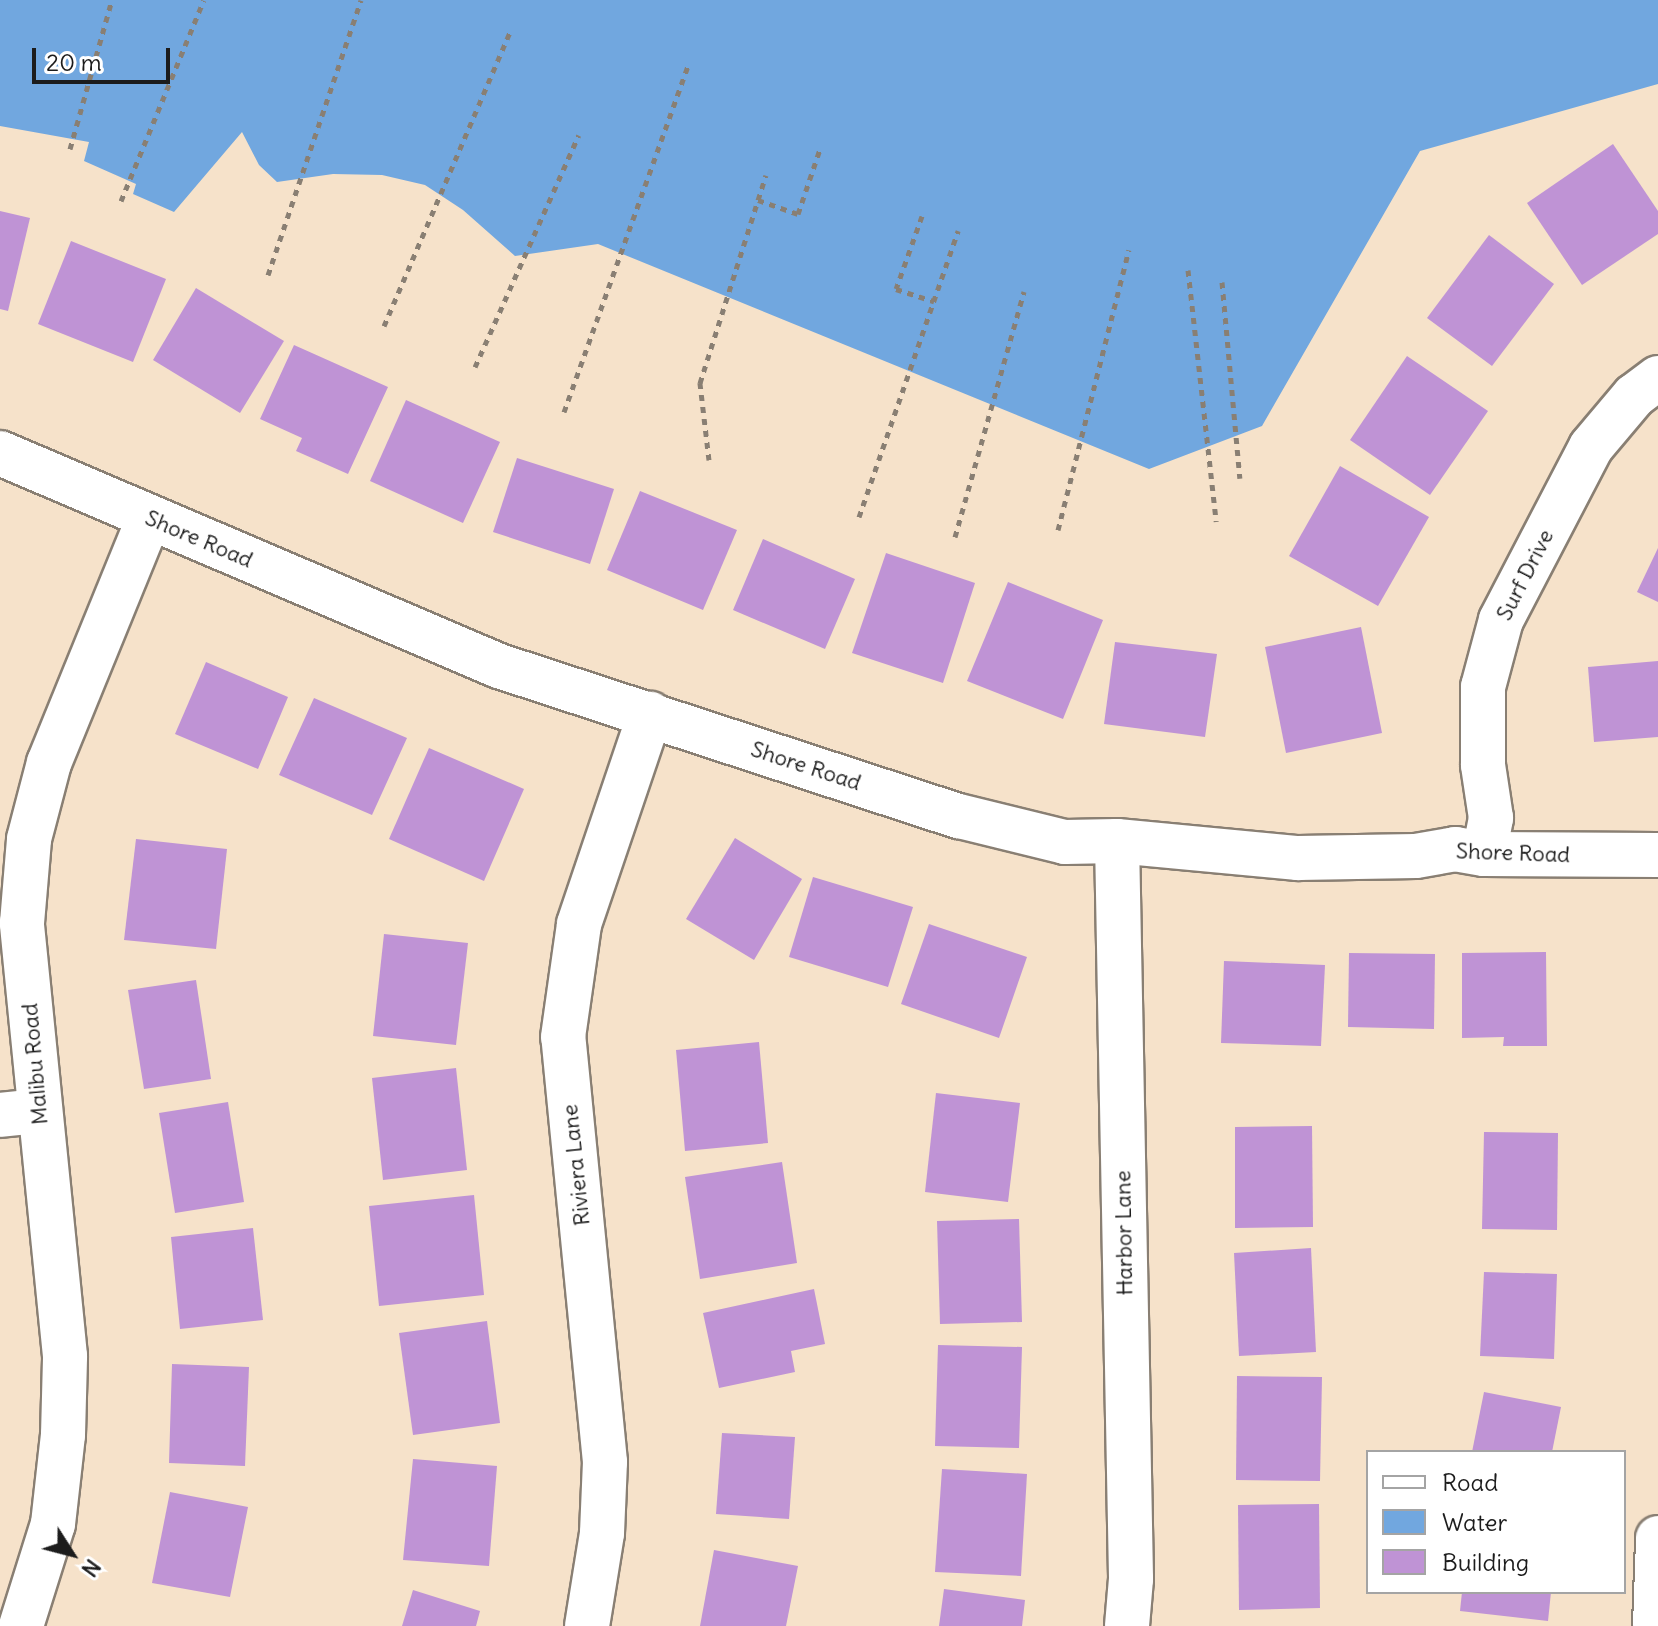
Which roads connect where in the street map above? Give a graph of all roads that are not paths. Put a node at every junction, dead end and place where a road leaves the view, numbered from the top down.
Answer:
1 (1658, 378) edge
2 (0, 453) edge
3 (149, 518) junction
4 (650, 714) junction
5 (1117, 841) junction
6 (1484, 854) junction
7 (1658, 855) edge
8 (20, 1113) edge
9 (1658, 1538) edge
10 (21, 1626) edge
11 (587, 1626) edge
12 (1127, 1626) edge
13 (1655, 1626) edge

1 - 6 street, Surf Drive
2 - 3 street, Shore Road
3 - 4 street, Shore Road
3 - 8 street, Malibu Road
4 - 5 street, Shore Road
4 - 11 street, Riviera Lane
5 - 6 street, Shore Road
5 - 12 street, Harbor Lane
6 - 7 street, Shore Road
8 - 10 street, Malibu Road
9 - 13 street

